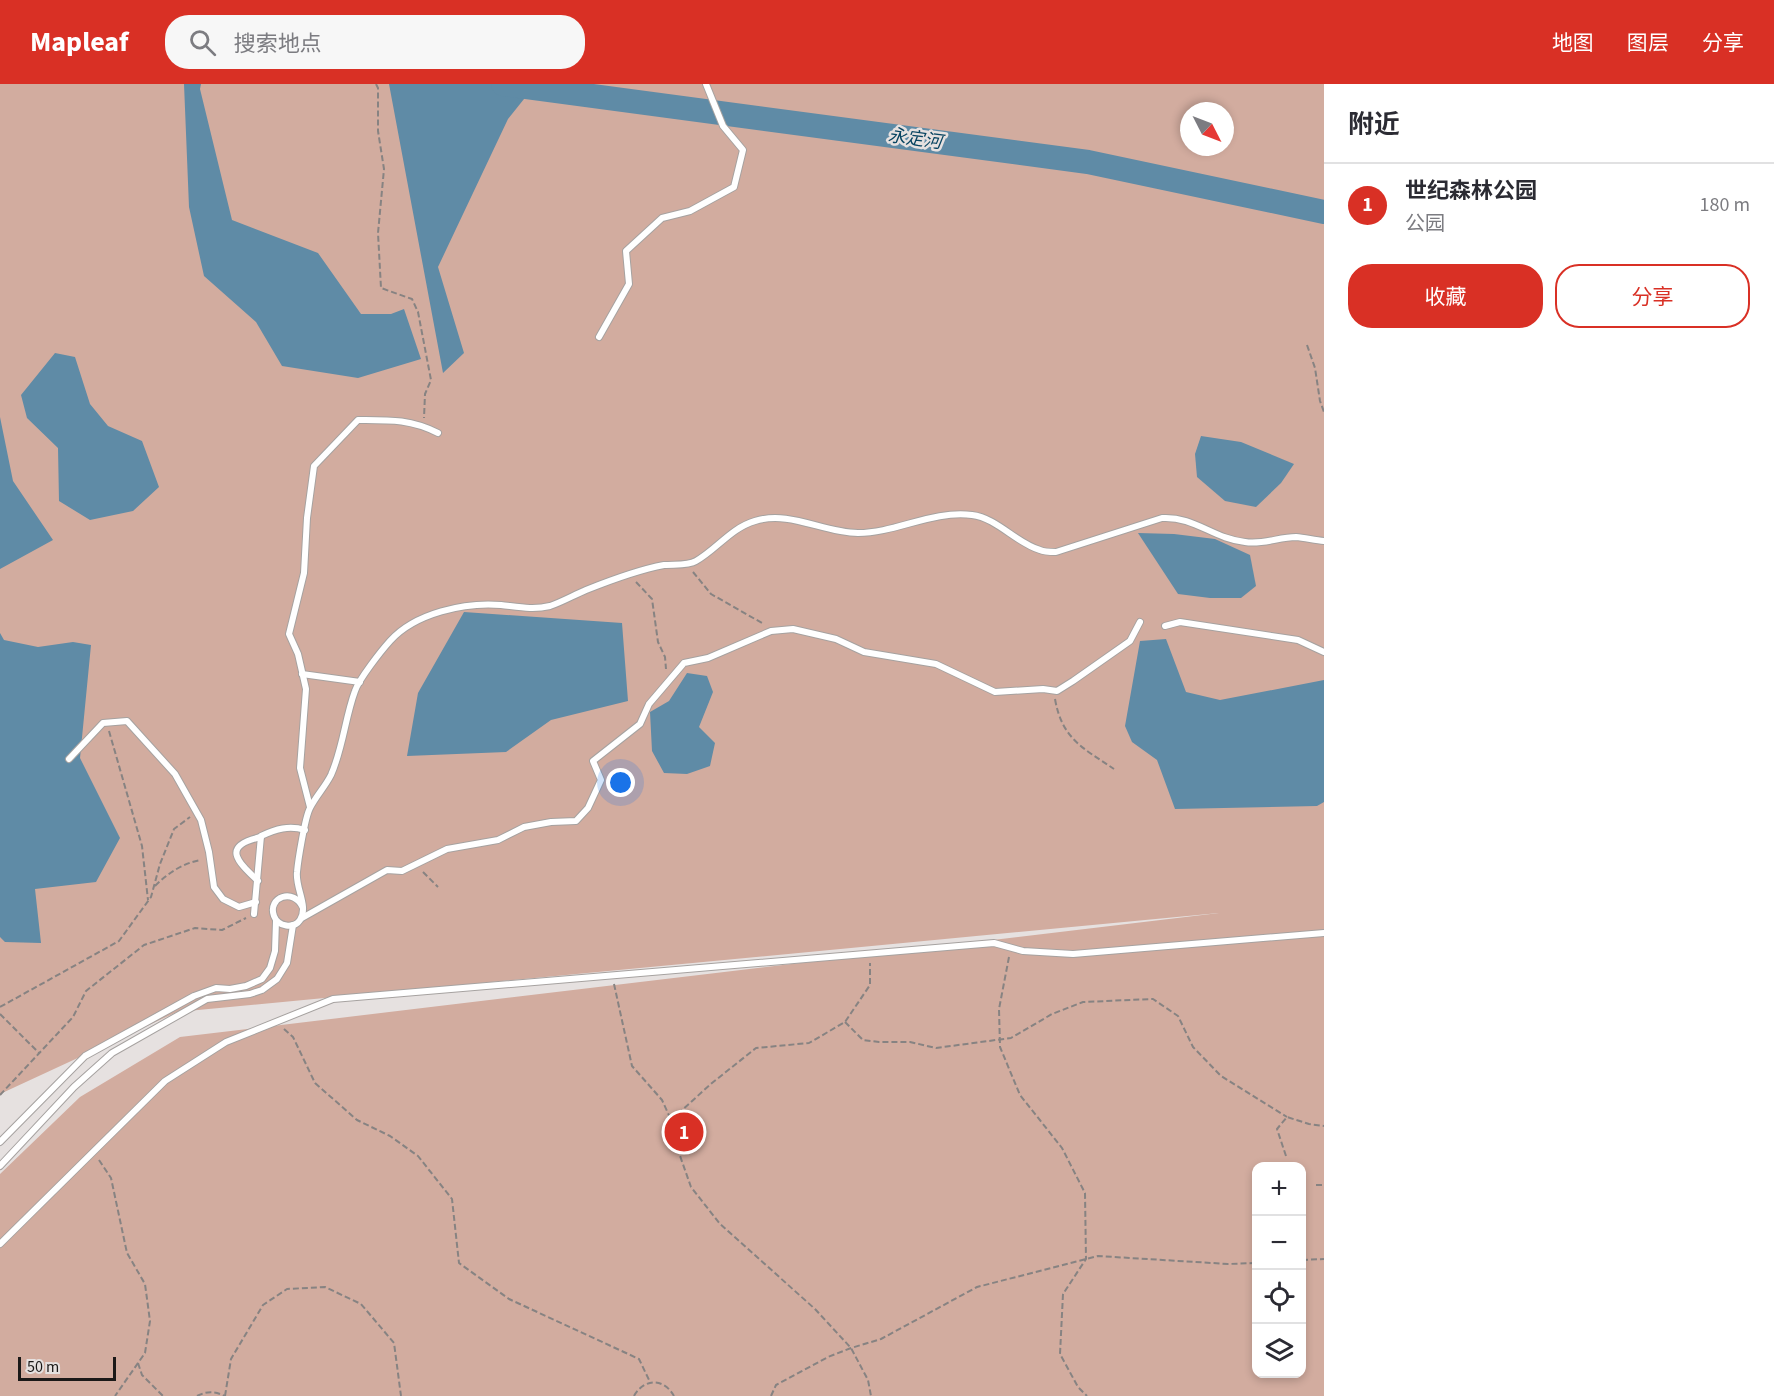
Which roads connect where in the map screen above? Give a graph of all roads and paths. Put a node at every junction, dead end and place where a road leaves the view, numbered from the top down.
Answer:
1 (376, 84) edge
2 (706, 84) edge
3 (599, 337) dead end
4 (1307, 345) dead end
5 (1324, 412) edge
6 (424, 426) junction
7 (438, 433) dead end
8 (1324, 541) edge
9 (685, 563) junction
10 (627, 575) junction
11 (1140, 621) dead end
12 (1165, 626) dead end
13 (776, 630) junction
14 (1324, 651) edge
15 (303, 674) junction
16 (670, 677) junction
17 (360, 682) junction
18 (1054, 690) junction
19 (107, 722) junction
20 (69, 759) dead end
21 (1113, 769) dead end
22 (310, 807) junction
23 (198, 815) junction
24 (305, 830) junction
25 (261, 837) junction
26 (210, 858) junction
27 (418, 863) junction
28 (258, 881) junction
29 (154, 886) junction
30 (438, 887) dead end
31 (148, 901) junction
32 (256, 902) junction
33 (303, 908) junction
34 (254, 914) joint
35 (301, 918) junction
36 (276, 921) junction
37 (293, 925) junction
38 (1324, 933) edge
39 (1011, 948) junction
40 (870, 954) junction
41 (613, 975) junction
42 (0, 1007) edge
43 (0, 1014) edge
44 (275, 1022) junction
45 (845, 1022) junction
46 (1000, 1041) junction
47 (39, 1053) junction
48 (0, 1095) edge
49 (1287, 1118) junction
50 (671, 1120) junction
51 (1324, 1126) edge
52 (0, 1142) edge
53 (93, 1153) junction
54 (1286, 1156) dead end
55 (0, 1166) edge
56 (1316, 1185) dead end
57 (1324, 1185) edge
58 (0, 1245) edge
59 (1086, 1259) junction
60 (1324, 1259) edge
61 (1306, 1260) edge
62 (1252, 1263) edge
63 (850, 1348) junction
64 (138, 1363) junction
65 (650, 1382) junction
66 (115, 1396) edge
67 (164, 1396) edge
68 (197, 1396) edge
69 (225, 1396) edge
70 (401, 1396) edge
71 (634, 1396) edge
72 (674, 1396) edge
73 (771, 1396) edge
74 (871, 1396) edge
75 (1087, 1396) edge

1 - 6 path
2 - 3 lane
4 - 5 path
6 - 7 lane
6 - 15 lane
8 - 9 lane
9 - 10 lane
9 - 13 path
10 - 16 path
10 - 17 lane
11 - 18 lane
12 - 14 lane
13 - 16 lane
13 - 18 lane
15 - 17 lane
15 - 22 lane
16 - 27 lane
17 - 22 lane
18 - 21 path
19 - 20 lane
19 - 23 lane
19 - 31 path
22 - 24 lane
23 - 26 lane
23 - 29 path
24 - 25 lane
24 - 33 lane
25 - 28 lane
25 - 28 lane
26 - 29 path
26 - 32 lane
27 - 30 path
27 - 35 lane
28 - 32 lane
29 - 31 path
31 - 42 path
32 - 34 lane
33 - 35 lane
33 - 36 lane
34 - 47 path
35 - 37 lane
36 - 37 lane
36 - 52 lane
37 - 55 lane
38 - 39 lane
39 - 40 lane
39 - 46 path
40 - 41 lane
40 - 45 path
41 - 44 lane
41 - 50 path
43 - 47 path
44 - 53 lane
44 - 65 path
45 - 46 path
45 - 50 path
46 - 49 path
46 - 59 path
47 - 48 path
49 - 51 path
49 - 54 path
50 - 63 path
53 - 58 lane
53 - 64 path
56 - 57 path
59 - 62 path
59 - 63 path
59 - 75 path
60 - 61 path
63 - 73 path
63 - 74 path
64 - 66 path
64 - 67 path
65 - 71 path
65 - 72 path
68 - 69 path
69 - 70 path

